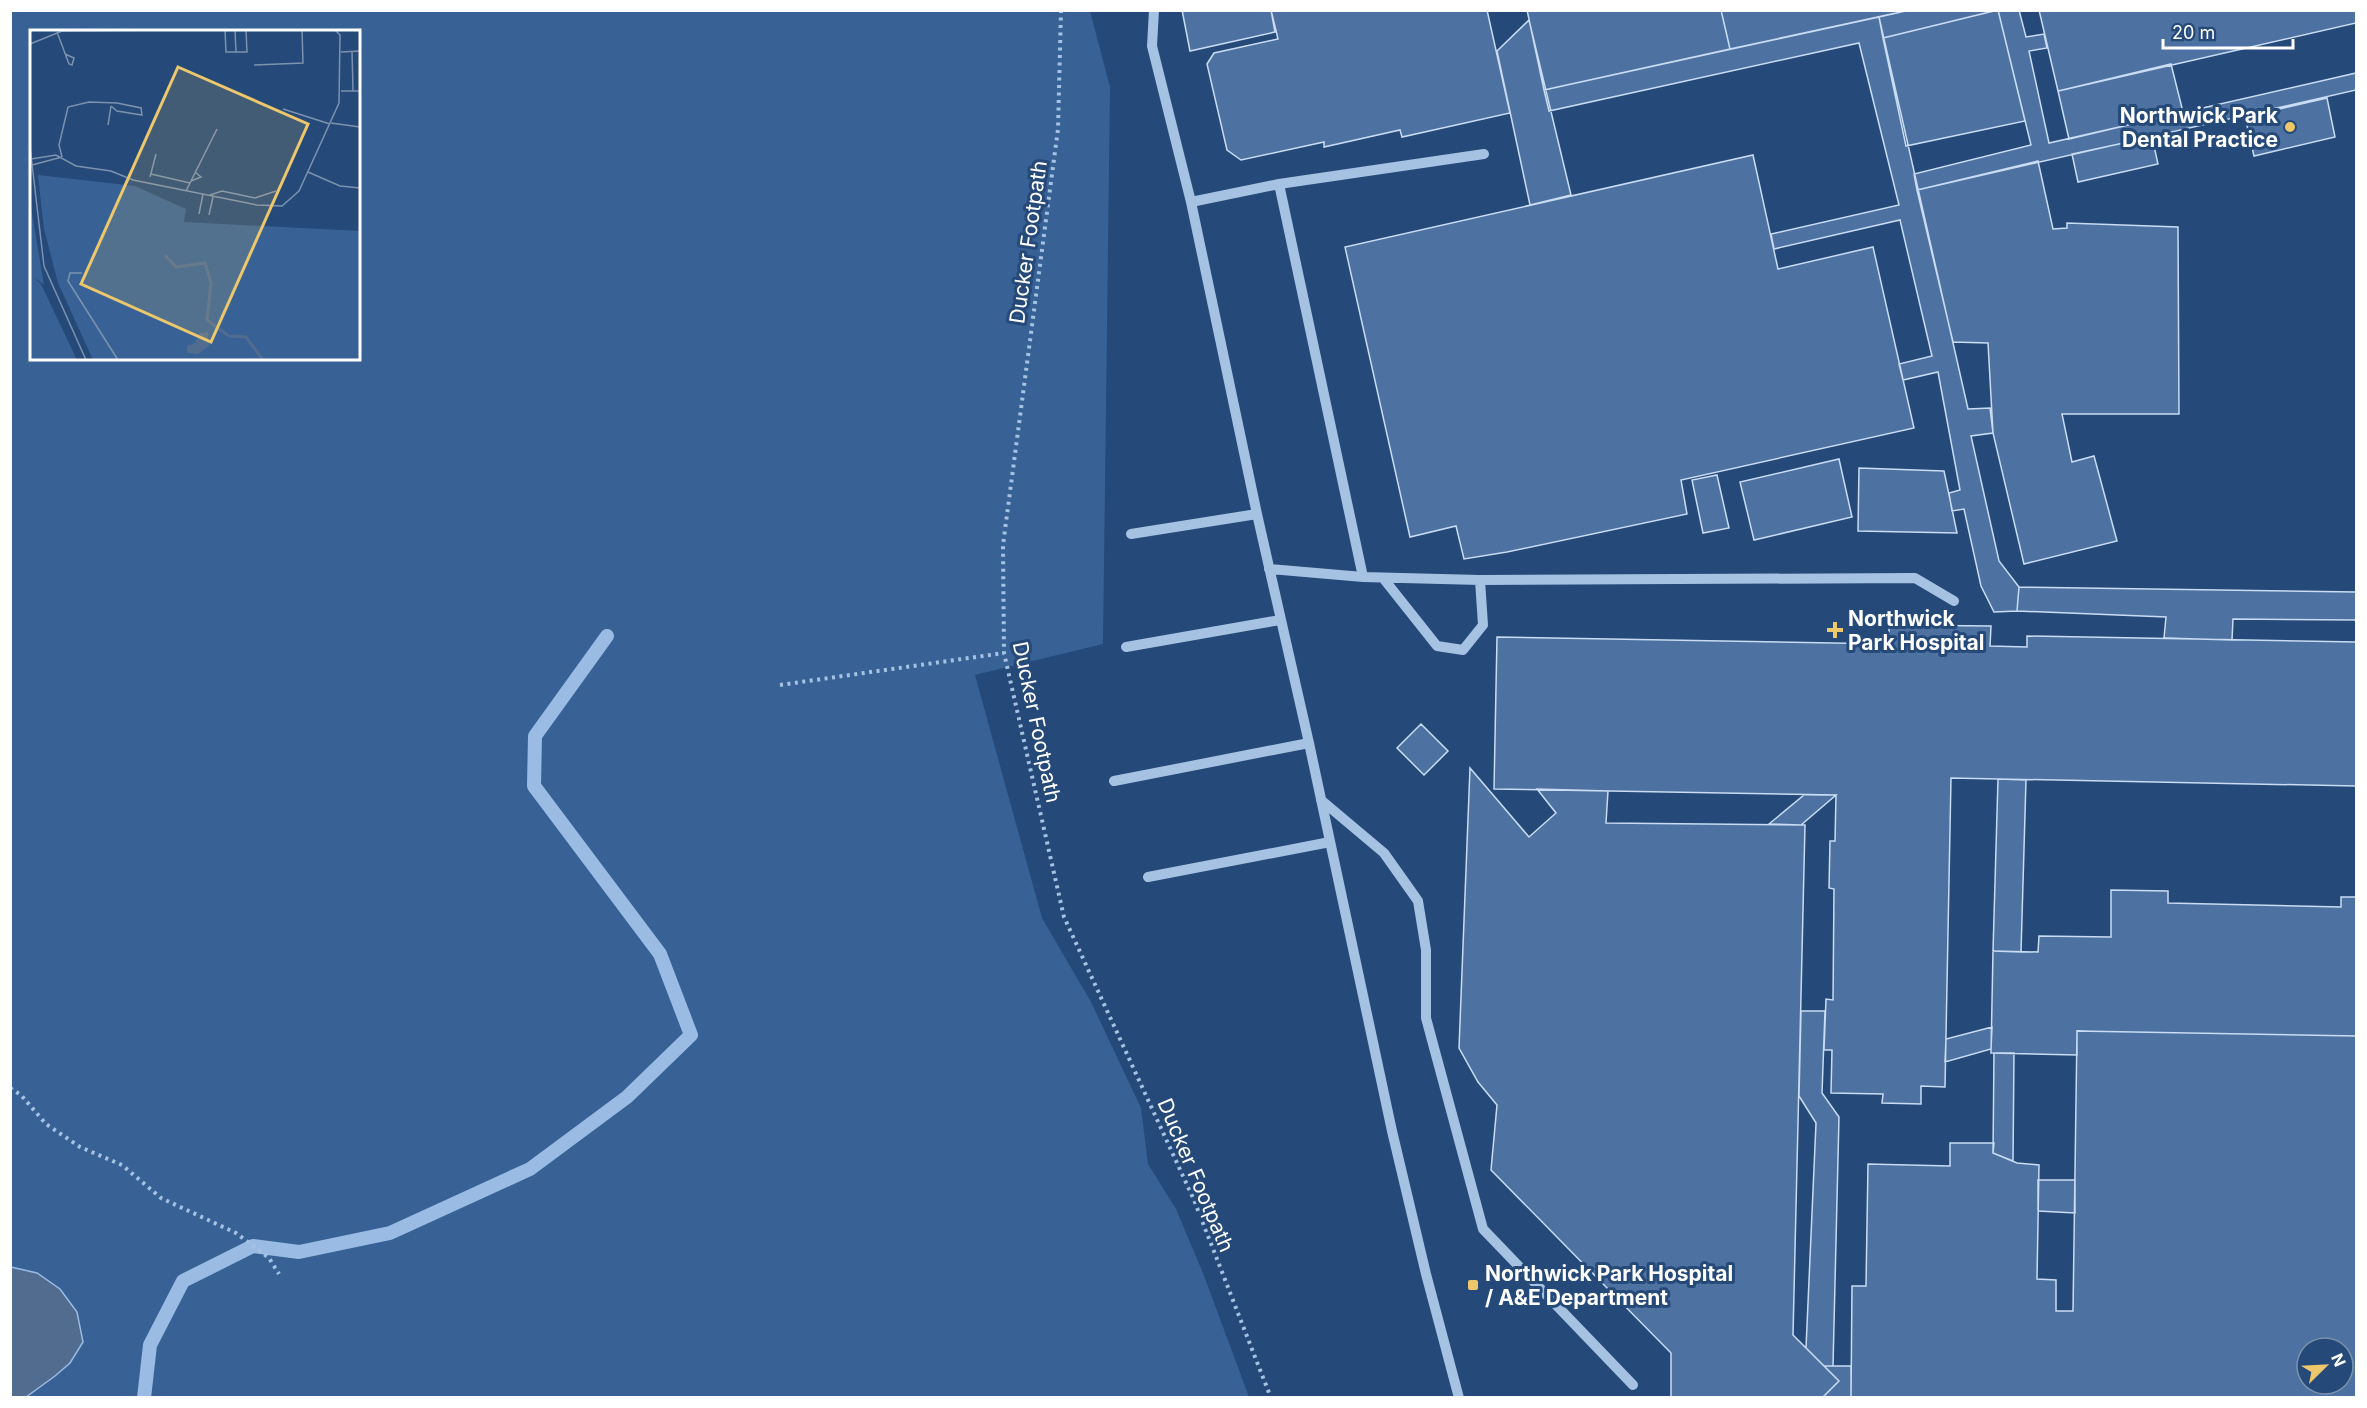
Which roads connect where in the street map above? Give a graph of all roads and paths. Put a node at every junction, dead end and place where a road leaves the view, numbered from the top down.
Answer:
1 (1061, 10) edge
2 (1154, 10) edge
3 (1484, 154) dead end
4 (1280, 184) junction
5 (1191, 202) junction
6 (1257, 514) junction
7 (1131, 534) dead end
8 (1269, 569) junction
9 (1363, 577) junction
10 (1383, 578) junction
11 (1480, 580) junction
12 (1954, 602) dead end
13 (1280, 620) junction
14 (1126, 648) dead end
15 (1004, 653) junction
16 (780, 685) dead end
17 (1309, 743) junction
18 (1114, 781) dead end
19 (1321, 800) junction
20 (1330, 842) junction
21 (1148, 877) dead end
22 (10, 1088) edge
23 (279, 1274) dead end
24 (1633, 1385) dead end
25 (1271, 1398) edge
26 (1459, 1398) edge

1 - 15 path, Ducker Footpath
2 - 5 street
3 - 4 street
4 - 5 street
4 - 9 street
5 - 6 street
6 - 7 street
6 - 8 street
8 - 9 street
8 - 13 street
9 - 10 street
10 - 11 street
10 - 11 street
11 - 12 street
13 - 14 street
13 - 17 street
15 - 16 path
15 - 25 path, Ducker Footpath
17 - 18 street
17 - 19 street
19 - 20 street
19 - 24 street
20 - 21 street
20 - 26 street
22 - 23 path

